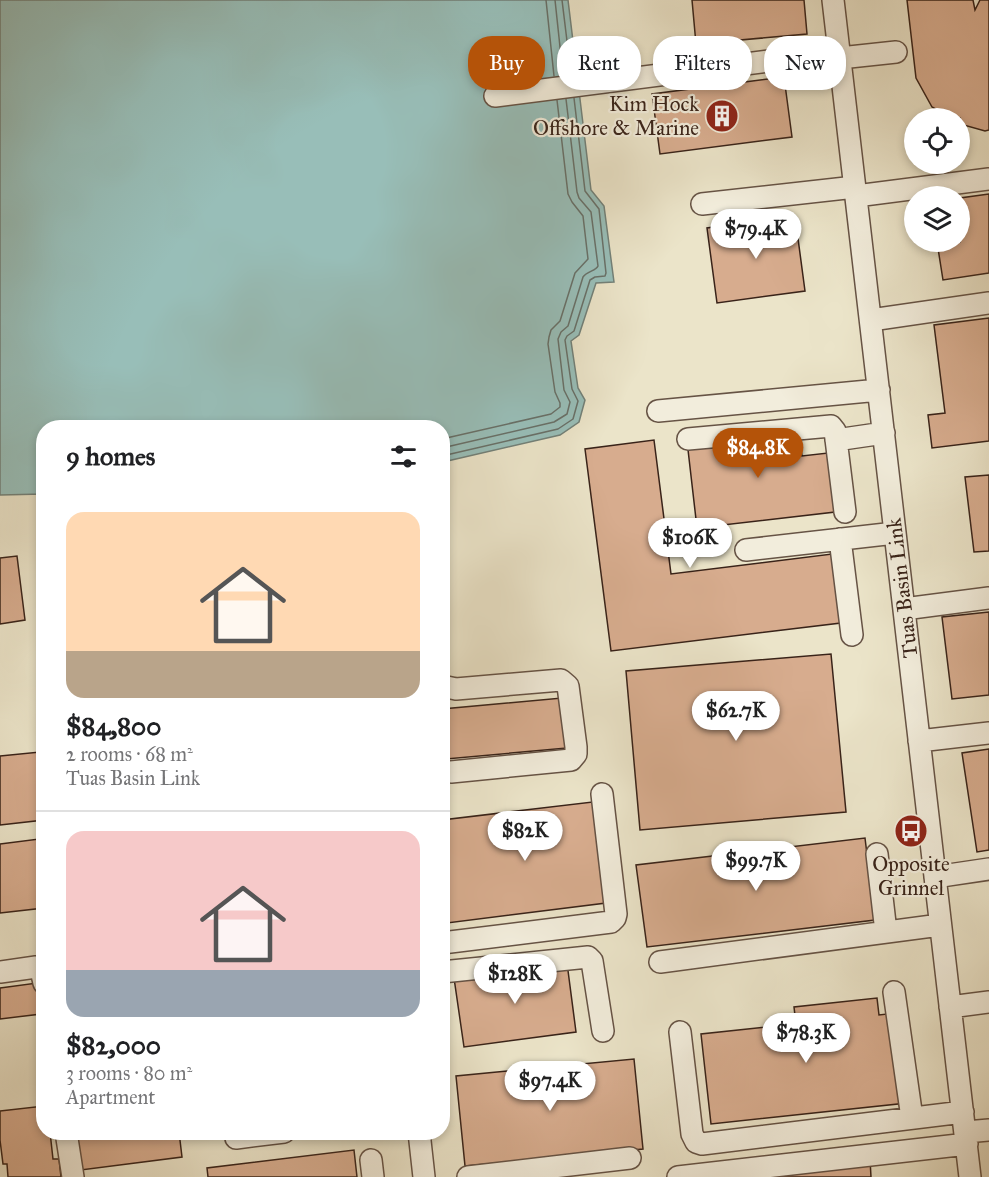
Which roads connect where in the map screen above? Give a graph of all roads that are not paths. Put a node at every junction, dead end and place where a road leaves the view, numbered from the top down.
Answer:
1 (833, 0) edge
2 (838, 36) edge
3 (896, 52) dead end
4 (846, 55) edge
5 (764, 64) edge
6 (844, 90) edge
7 (495, 96) dead end
8 (989, 179) edge
9 (855, 191) junction
10 (702, 204) dead end
11 (989, 303) edge
12 (871, 320) junction
13 (879, 390) junction
14 (658, 411) dead end
15 (884, 433) junction
16 (688, 439) dead end
17 (836, 440) junction
18 (845, 512) dead end
19 (895, 533) junction
20 (840, 539) junction
21 (746, 550) dead end
22 (989, 598) edge
23 (904, 609) junction
24 (852, 634) dead end
25 (450, 688) edge
26 (989, 733) edge
27 (919, 741) junction
28 (450, 772) dead end
29 (602, 794) dead end
30 (877, 854) dead end
31 (989, 869) edge
32 (934, 877) junction
33 (940, 925) junction
34 (886, 932) junction
35 (450, 942) edge
36 (660, 962) dead end
37 (36, 967) edge
38 (450, 971) edge
39 (0, 972) edge
40 (894, 993) dead end
41 (989, 1002) edge
42 (950, 1007) junction
43 (603, 1031) dead end
44 (680, 1032) dead end
45 (912, 1118) junction
46 (965, 1129) junction
47 (989, 1130) edge
48 (67, 1140) edge
49 (420, 1140) edge
50 (630, 1158) dead end
51 (73, 1177) edge
52 (424, 1177) edge
53 (468, 1177) edge
54 (678, 1177) edge
55 (970, 1177) edge

1 - 2 street, Tuas Basin Link
3 - 4 street
5 - 7 street
6 - 9 street, Tuas Basin Link
8 - 9 street
9 - 10 street
9 - 12 street, Tuas Basin Link
11 - 12 street
12 - 13 street, Tuas Basin Link
13 - 14 street
13 - 15 street, Tuas Basin Link
15 - 17 street
15 - 19 street, Tuas Basin Link
16 - 17 street
17 - 18 street
19 - 20 street
19 - 23 street, Tuas Basin Link
20 - 21 street
20 - 24 street
22 - 23 street
23 - 27 street, Tuas Basin Link
25 - 28 street
26 - 27 street
27 - 32 street, Tuas Basin Link
29 - 35 street
30 - 34 street
31 - 32 street
32 - 33 street, Tuas Basin Link
33 - 34 street
33 - 42 street, Tuas Basin Link
34 - 36 street
37 - 39 street
38 - 43 street
40 - 45 street
41 - 42 street
42 - 46 street, Tuas Basin Link
44 - 45 street
45 - 46 street
46 - 47 street
46 - 54 street
46 - 55 street, Tuas Basin Link
48 - 51 street
49 - 52 street
50 - 53 street

